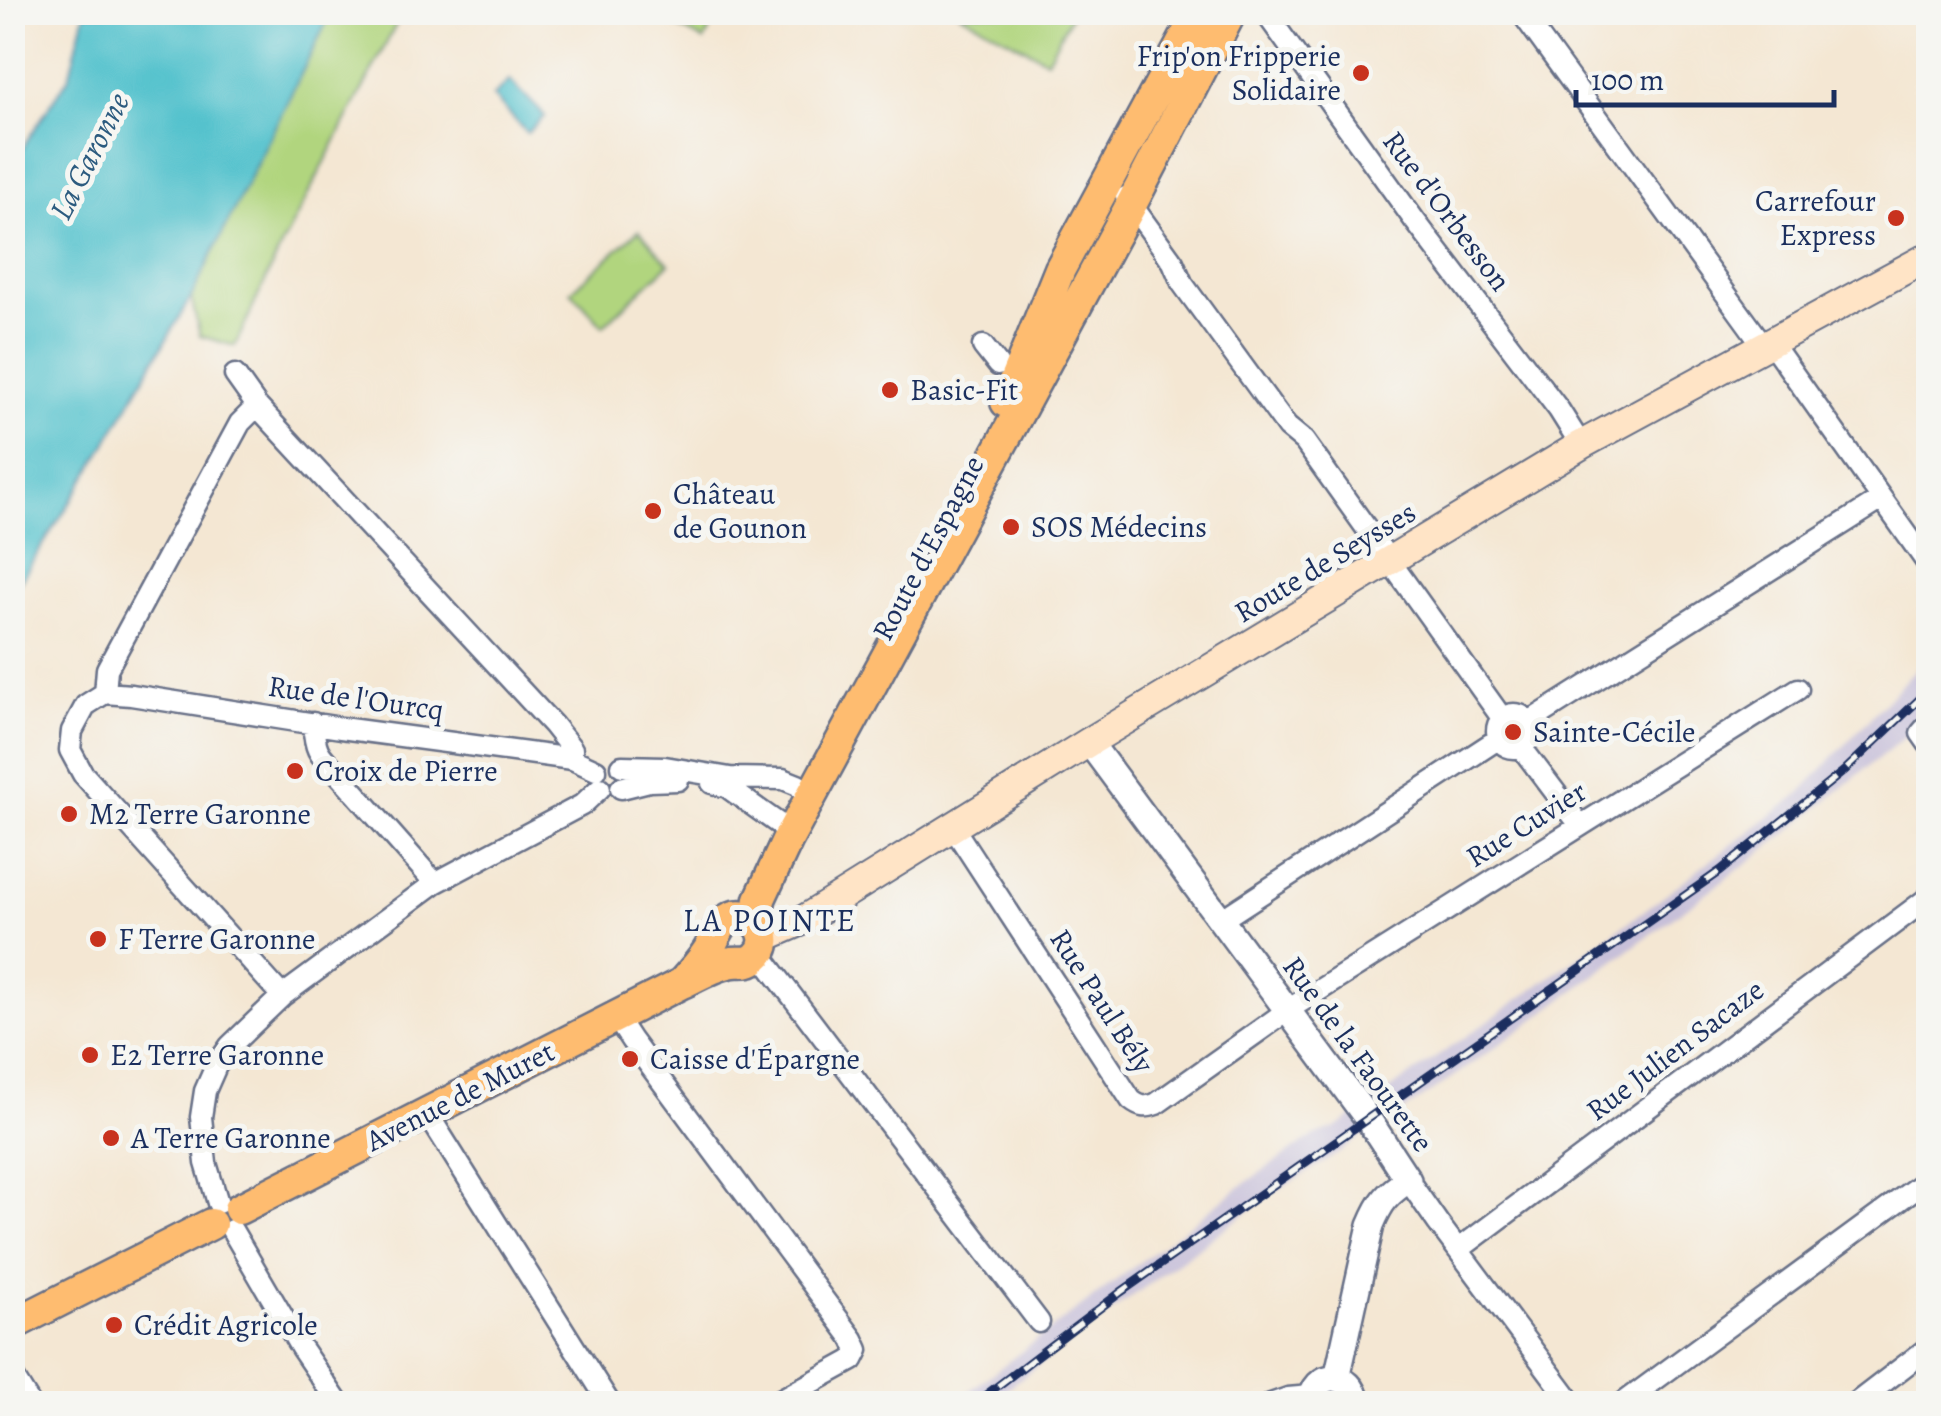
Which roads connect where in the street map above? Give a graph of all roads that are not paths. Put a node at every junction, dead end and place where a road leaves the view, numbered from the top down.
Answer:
1 (1200, 12) edge
2 (1231, 12) edge
3 (1265, 12) edge
4 (1521, 12) edge
5 (1112, 174) junction
6 (1131, 206) junction
7 (1928, 257) edge
8 (1766, 343) junction
9 (983, 346) dead end
10 (998, 364) dead end
11 (235, 375) dead end
12 (257, 406) junction
13 (1582, 446) junction
14 (1882, 498) junction
15 (1390, 561) junction
16 (1928, 564) edge
17 (1798, 689) dead end
18 (106, 693) junction
19 (534, 707) junction
20 (314, 722) junction
21 (1529, 722) junction
22 (1928, 725) edge
23 (341, 728) junction
24 (1500, 728) junction
25 (1089, 742) junction
26 (1928, 743) edge
27 (1522, 746) junction
28 (530, 752) junction
29 (572, 759) junction
30 (336, 771) junction
31 (606, 782) junction
32 (796, 808) junction
33 (1580, 825) junction
34 (953, 827) junction
35 (435, 884) junction
36 (1928, 898) edge
37 (1221, 920) junction
38 (745, 938) junction
39 (282, 996) junction
40 (1287, 1011) junction
41 (616, 1017) junction
42 (427, 1113) junction
43 (1928, 1179) edge
44 (1408, 1180) junction
45 (225, 1216) junction
46 (1458, 1250) junction
47 (1039, 1322) dead end
48 (12, 1325) edge
49 (1928, 1348) edge
50 (12, 1376) edge
51 (1337, 1378) junction
52 (1311, 1400) edge
53 (601, 1403) edge
54 (30, 1404) edge
55 (340, 1404) edge
56 (772, 1404) edge
57 (1271, 1404) edge
58 (1357, 1404) edge
59 (1573, 1404) edge
60 (1622, 1404) edge
61 (1855, 1404) edge

1 - 5 main road, Route d'Espagne
2 - 6 main road, Route d'Espagne
3 - 13 street, Rue d'Orbesson
4 - 8 street
5 - 6 street
5 - 32 main road, Route d'Espagne
6 - 15 street
6 - 32 main road, Route d'Espagne
7 - 8 main road, Route de Seysses
8 - 13 main road, Route de Seysses
8 - 14 street
9 - 10 street
11 - 12 street
12 - 18 street
12 - 19 street
13 - 15 main road, Route de Seysses
14 - 16 street
14 - 21 street
15 - 24 street
15 - 25 main road, Route de Seysses
17 - 33 street, Rue Cuvier
18 - 20 street, Rue de l'Ourcq
18 - 39 street
19 - 28 street
19 - 29 street
20 - 23 street, Rue de l'Ourcq
20 - 30 street
21 - 24 street
21 - 27 street
22 - 26 street
23 - 28 street, Rue de l'Ourcq
23 - 30 street
24 - 27 street
24 - 37 street
25 - 34 main road, Route de Seysses
25 - 37 street, Rue de la Faourette
27 - 33 street
28 - 29 street, Rue de l'Ourcq
29 - 31 street, Rue de l'Ourcq
30 - 35 street
31 - 32 street
31 - 32 street
31 - 35 street
32 - 38 main road, Route d'Espagne
33 - 40 street, Rue Cuvier
34 - 38 main road, Route de Seysses
34 - 40 street, Rue Paul Bély
35 - 39 street
36 - 46 street, Rue Julien Sacaze
37 - 40 street, Rue de la Faourette
38 - 41 main road, Avenue de Muret
38 - 47 street
39 - 45 street
40 - 44 street, Rue de la Faourette
41 - 42 main road, Avenue de Muret
41 - 56 street
42 - 45 main road, Avenue de Muret
42 - 53 street
43 - 60 street
44 - 46 street, Rue de la Faourette
44 - 51 street
45 - 48 main road, Avenue de Muret
45 - 55 street
46 - 59 street, Rue de la Faourette
49 - 61 street
50 - 54 street
51 - 52 street
51 - 58 street
52 - 57 street

